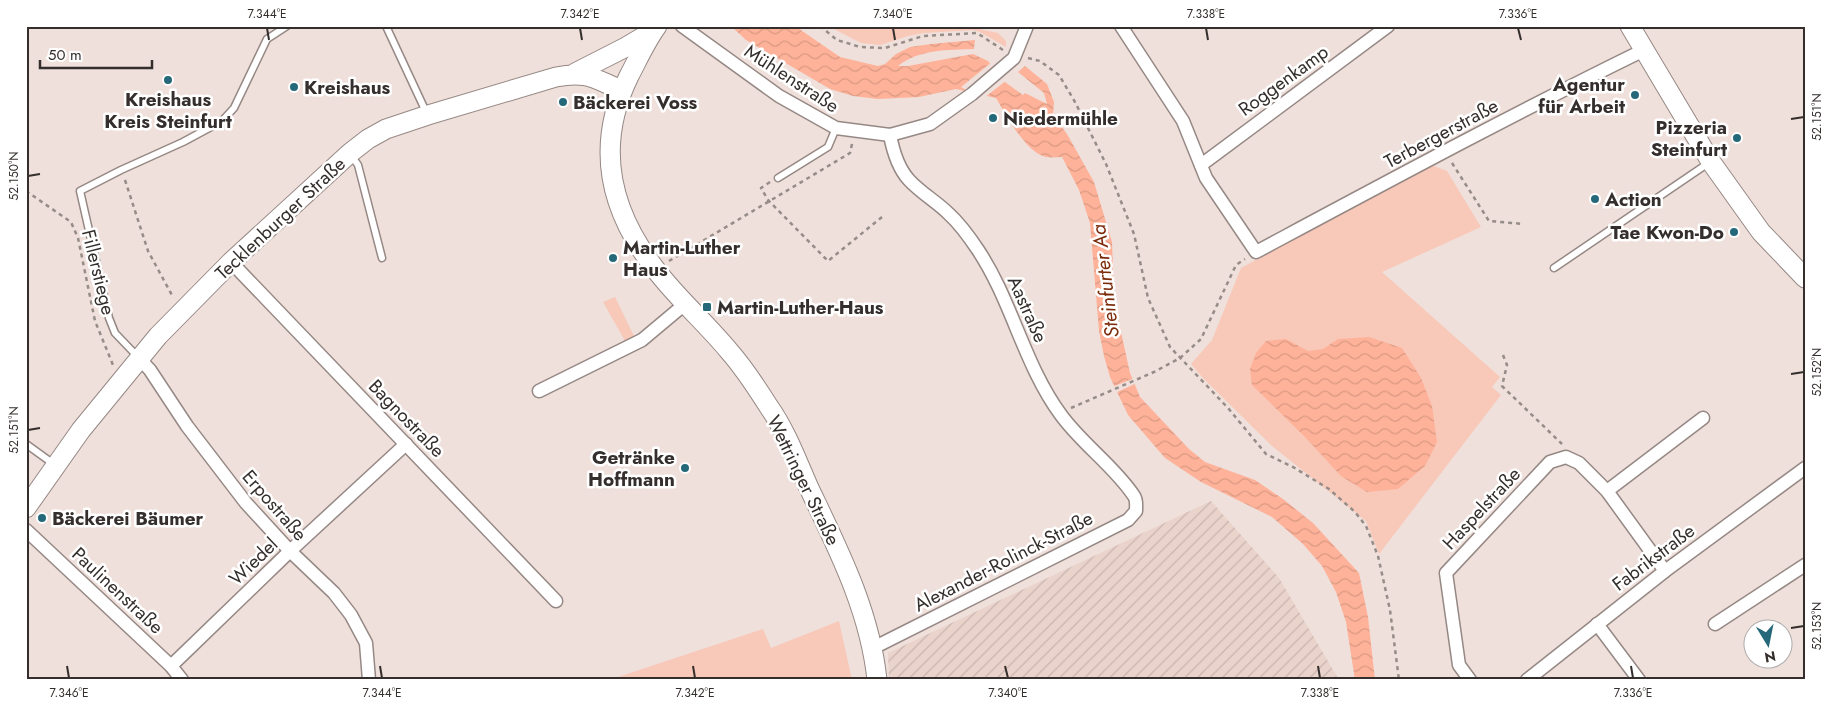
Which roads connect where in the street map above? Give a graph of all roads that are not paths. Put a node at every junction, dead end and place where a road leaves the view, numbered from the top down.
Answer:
1 (287, 26) edge
2 (386, 26) edge
3 (682, 26) edge
4 (1027, 26) edge
5 (1121, 26) edge
6 (1388, 26) edge
7 (1630, 26) edge
8 (656, 28) edge
9 (1644, 50) junction
10 (575, 74) junction
11 (622, 90) junction
12 (428, 115) junction
13 (836, 128) junction
14 (890, 136) junction
15 (350, 153) junction
16 (1711, 162) junction
17 (1201, 165) junction
18 (778, 178) road end
19 (382, 258) dead end
20 (231, 262) junction
21 (1554, 268) dead end
22 (1805, 278) edge
23 (685, 304) junction
24 (139, 358) junction
25 (539, 391) dead end
26 (1703, 418) dead end
27 (26, 444) edge
28 (406, 444) junction
29 (56, 466) junction
30 (1805, 468) edge
31 (1607, 491) junction
32 (1136, 498) joint
33 (26, 508) edge
34 (26, 530) edge
35 (290, 551) junction
36 (1805, 565) edge
37 (1665, 571) junction
38 (556, 601) dead end
39 (1597, 624) junction
40 (1715, 624) dead end
41 (872, 648) junction
42 (171, 666) junction
43 (182, 680) edge
44 (369, 680) edge
45 (877, 680) edge
46 (1470, 680) edge
47 (1527, 680) edge
48 (1639, 680) edge

1 - 24 lane, Fillerstiege
2 - 12 lane
3 - 13 street, Mühlenstraße
4 - 14 street, Mühlenstraße
5 - 17 street
6 - 17 street, Roggenkamp
7 - 9 main road
8 - 10 main road
8 - 11 main road, Wettringer Straße
9 - 16 main road
9 - 17 street, Terbergerstraße
10 - 11 main road, Tecklenburger Straße
10 - 12 main road, Tecklenburger Straße
11 - 23 main road, Wettringer Straße
12 - 15 main road, Tecklenburger Straße
13 - 14 street, Mühlenstraße
13 - 18 lane
14 - 32 street, Aastraße
15 - 19 lane
15 - 20 main road, Tecklenburger Straße
16 - 21 lane
16 - 22 main road
20 - 24 main road, Tecklenburger Straße
20 - 28 street, Bagnostraße
23 - 25 street
23 - 41 main road, Wettringer Straße
24 - 29 main road, Tecklenburger Straße
24 - 35 street, Erpostraße
26 - 31 street
27 - 29 lane
28 - 35 street, Wiedel
28 - 38 street, Bagnostraße
29 - 33 main road, Tecklenburger Straße
30 - 37 street, Fabrikstraße
31 - 37 street
31 - 46 street, Haspelstraße
32 - 41 street, Alexander-Rolinck-Straße
34 - 42 street, Paulinenstraße
35 - 42 street, Wiedel
35 - 44 street, Erpostraße
36 - 40 street
37 - 39 street, Fabrikstraße
39 - 47 street, Fabrikstraße
39 - 48 street
41 - 45 main road, Wettringer Straße
42 - 43 street, Paulinenstraße

